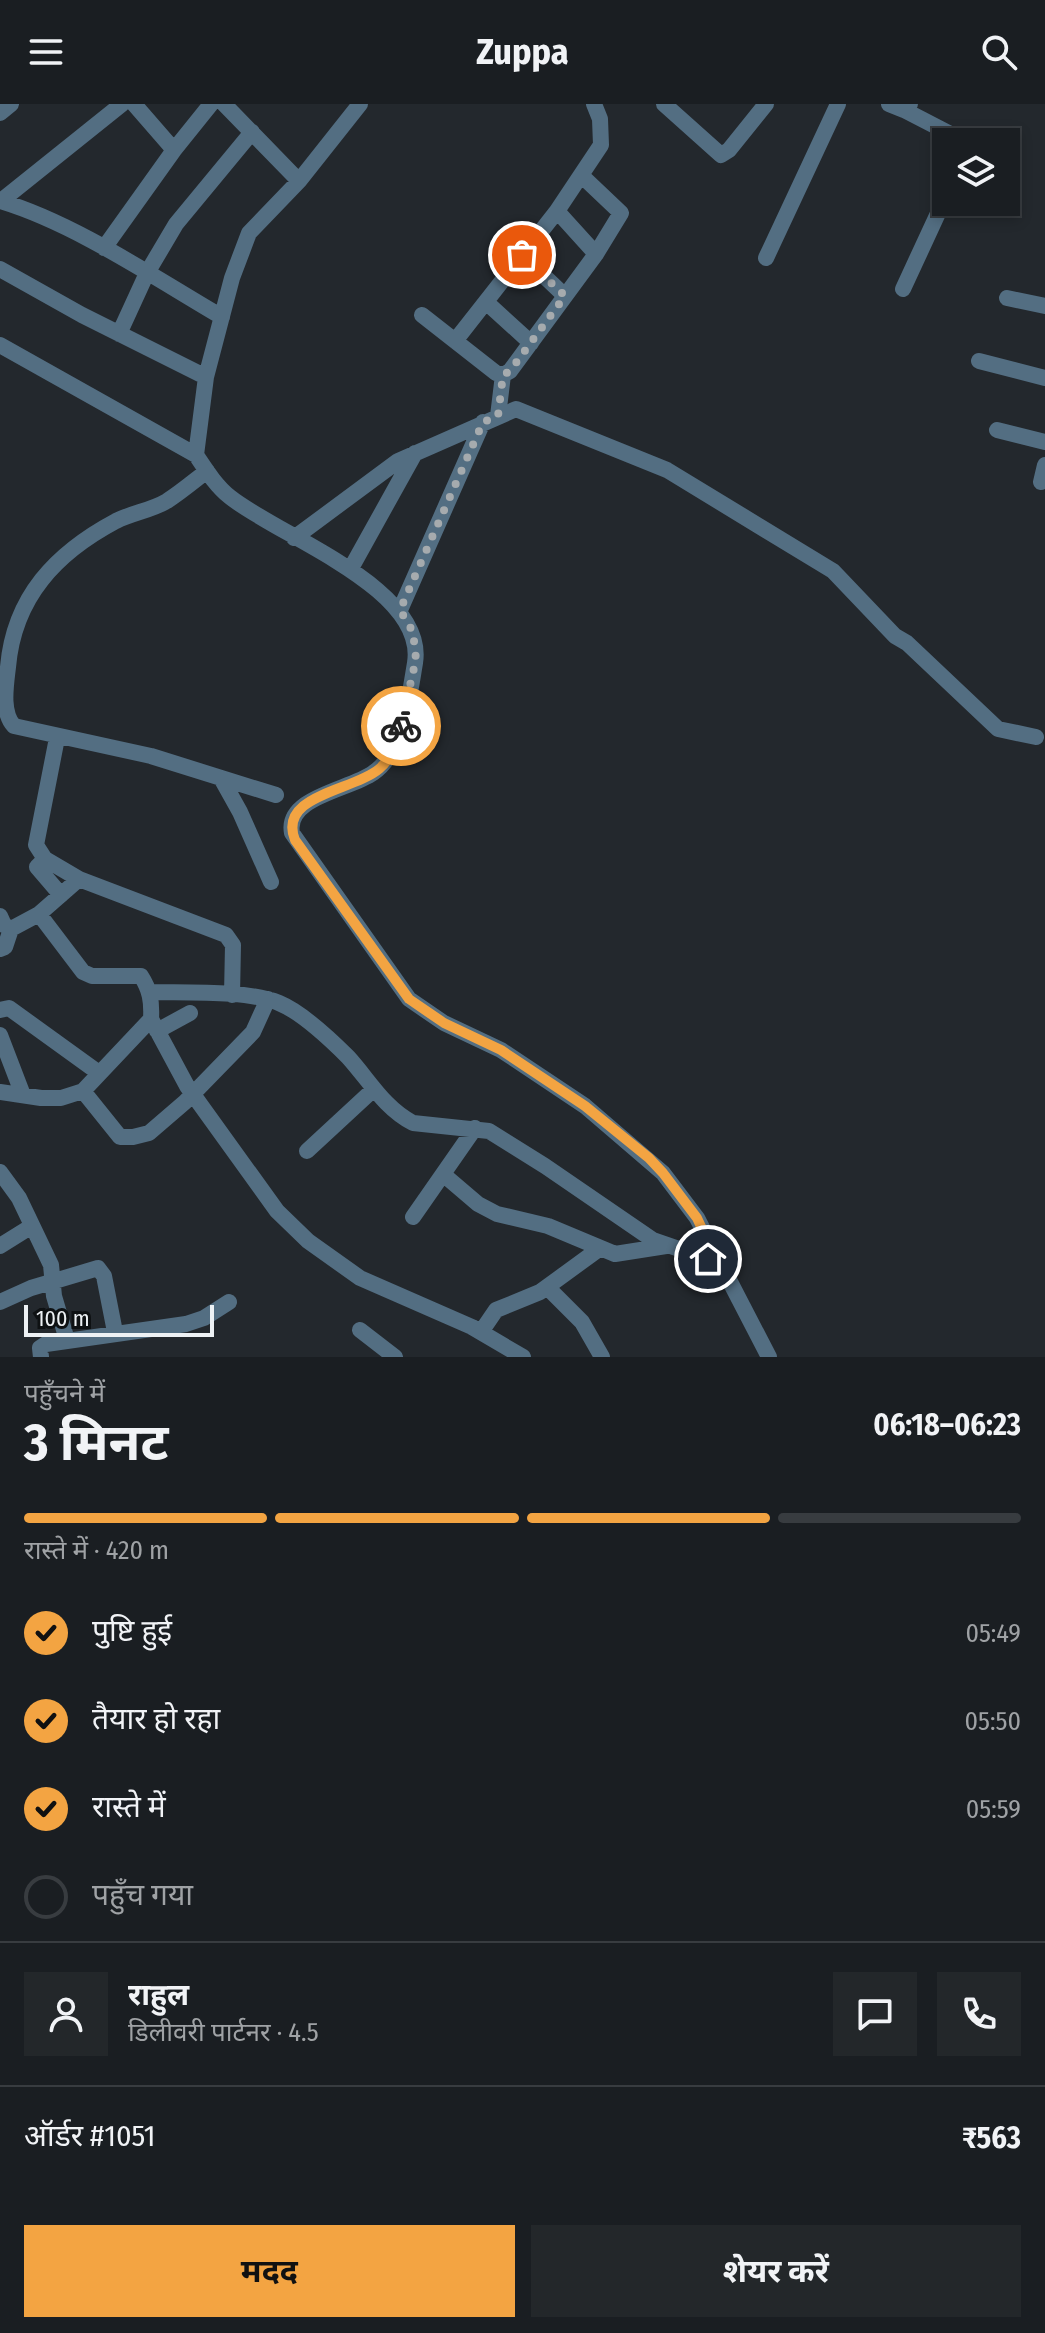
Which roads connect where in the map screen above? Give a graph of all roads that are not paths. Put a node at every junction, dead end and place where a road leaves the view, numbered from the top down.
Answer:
1 (122, 104) edge
2 (134, 104) edge
3 (211, 104) edge
4 (224, 104) edge
5 (360, 104) edge
6 (594, 104) edge
7 (664, 104) edge
8 (766, 104) edge
9 (838, 104) edge
10 (901, 106) edge
11 (941, 128) edge
12 (252, 132) junction
13 (174, 150) junction
14 (582, 176) junction
15 (299, 181) junction
16 (1, 201) edge
17 (557, 211) junction
18 (937, 216) edge
19 (104, 248) junction
20 (596, 254) junction
21 (522, 255) junction
22 (766, 258) dead end
23 (0, 269) edge
24 (147, 273) junction
25 (903, 289) dead end
26 (565, 296) junction
27 (1007, 298) dead end
28 (486, 302) junction
29 (1045, 306) edge
30 (422, 315) dead end
31 (222, 317) junction
32 (119, 334) junction
33 (455, 341) junction
34 (531, 343) junction
35 (0, 345) edge
36 (979, 361) dead end
37 (503, 375) junction
38 (206, 377) junction
39 (1045, 378) edge
40 (490, 419) junction
41 (997, 430) dead end
42 (1045, 442) edge
43 (415, 452) junction
44 (196, 455) junction
45 (1045, 465) edge
46 (207, 471) junction
47 (1041, 482) dead end
48 (286, 533) junction
49 (350, 570) junction
50 (400, 610) junction
51 (4, 719) edge
52 (1042, 736) edge
53 (57, 738) junction
54 (221, 778) junction
55 (276, 795) dead end
56 (45, 859) junction
57 (79, 879) junction
58 (271, 882) dead end
59 (61, 895) junction
60 (39, 914) junction
61 (6, 923) edge
62 (0, 949) edge
63 (149, 992) junction
64 (232, 995) junction
65 (268, 999) junction
66 (0, 1010) edge
67 (190, 1013) dead end
68 (154, 1025) junction
69 (0, 1035) edge
70 (99, 1073) junction
71 (374, 1089) junction
72 (83, 1091) junction
73 (0, 1092) edge
74 (193, 1094) junction
75 (23, 1095) junction
76 (475, 1128) junction
77 (307, 1151) dead end
78 (0, 1172) edge
79 (444, 1175) junction
80 (413, 1217) dead end
81 (32, 1226) junction
82 (0, 1246) edge
83 (666, 1246) junction
84 (599, 1249) junction
85 (719, 1265) junction
86 (53, 1281) junction
87 (547, 1287) junction
88 (0, 1302) edge
89 (229, 1302) dead end
90 (360, 1330) dead end
91 (115, 1332) junction
92 (481, 1332) junction
93 (67, 1340) junction
94 (41, 1357) edge
95 (395, 1357) edge
96 (523, 1357) edge
97 (603, 1357) edge
98 (618, 1357) edge
99 (769, 1357) edge

1 - 16 street
2 - 13 street
3 - 13 street
4 - 12 street
5 - 15 street
6 - 14 street
7 - 8 street
9 - 22 street
10 - 11 street
12 - 15 street
12 - 24 street
13 - 19 street
14 - 17 street
14 - 20 street
15 - 31 street
16 - 19 street
17 - 20 street
17 - 21 street
18 - 25 street
19 - 24 street
20 - 26 street
21 - 26 street
21 - 28 street
23 - 32 street
24 - 31 street
24 - 32 street
26 - 34 street
27 - 29 street
28 - 33 street
28 - 34 street
30 - 33 street
31 - 38 street
32 - 38 street
33 - 37 street
34 - 37 street
35 - 44 street
36 - 39 street
37 - 40 street
38 - 44 street
40 - 43 street
40 - 50 street
40 - 52 street
41 - 42 street
43 - 48 street
43 - 49 street
44 - 46 street
45 - 47 street
46 - 48 street
46 - 51 street
48 - 49 street
49 - 50 street
50 - 85 street
51 - 53 street
53 - 54 street
53 - 56 street
54 - 55 street
54 - 58 street
56 - 57 street
56 - 59 street
57 - 59 street
57 - 64 street
59 - 60 street
60 - 61 street
60 - 63 street
61 - 62 street
63 - 64 street
63 - 68 street
64 - 65 street
65 - 71 street
65 - 74 street
66 - 70 street
67 - 68 street
68 - 70 street
68 - 74 street
69 - 75 street
70 - 72 street
71 - 76 street
71 - 77 street
72 - 74 street
72 - 75 street
73 - 75 street
74 - 92 street
76 - 79 street
76 - 83 street
78 - 81 street
79 - 80 street
79 - 84 street
81 - 82 street
81 - 86 street
83 - 84 street
83 - 85 street
84 - 87 street
85 - 99 street
86 - 88 street
86 - 91 street
86 - 93 street
87 - 92 street
87 - 97 street
89 - 91 street
90 - 95 street
91 - 93 street
92 - 96 street
93 - 94 street
97 - 98 street

